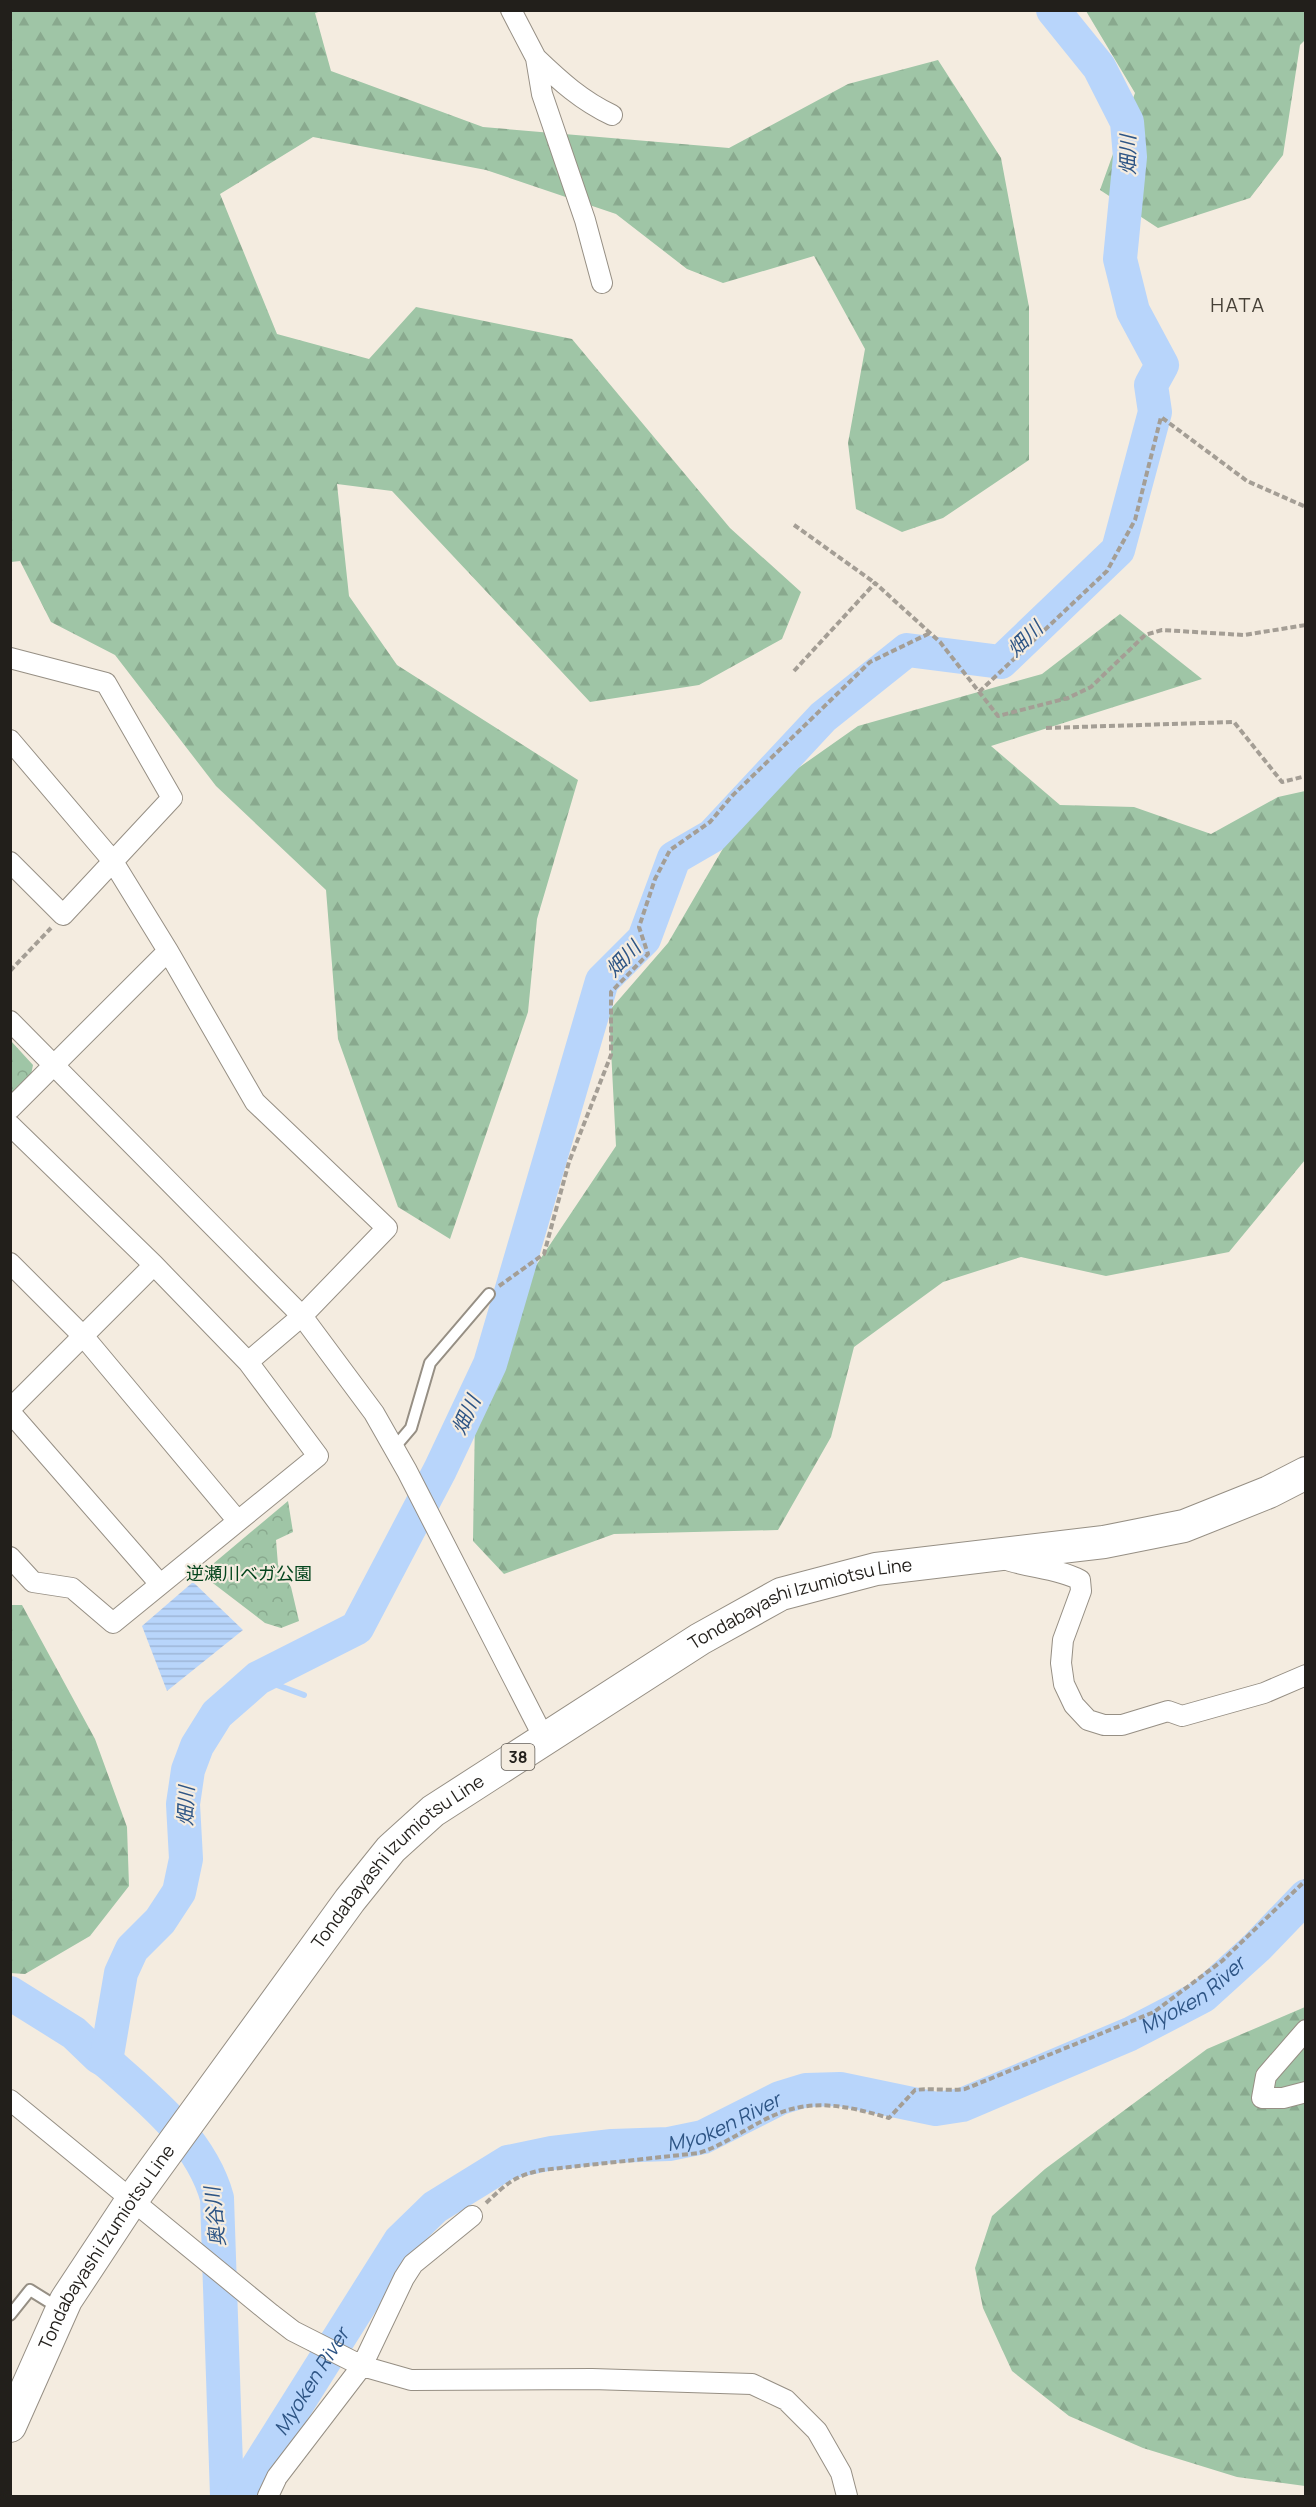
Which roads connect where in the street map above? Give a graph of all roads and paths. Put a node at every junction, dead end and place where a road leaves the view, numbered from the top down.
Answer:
1 (511, 10) edge
2 (536, 58) junction
3 (612, 115) dead end
4 (602, 283) dead end
5 (1305, 507) edge
6 (794, 525) dead end
7 (875, 583) junction
8 (1305, 625) edge
9 (930, 633) junction
10 (10, 658) edge
11 (794, 671) dead end
12 (979, 692) dead end
13 (1046, 728) dead end
14 (10, 740) edge
15 (1305, 776) edge
16 (112, 860) junction
17 (10, 862) edge
18 (63, 915) junction
19 (168, 951) junction
20 (10, 971) edge
21 (10, 1021) edge
22 (54, 1065) junction
23 (10, 1109) edge
24 (10, 1125) edge
25 (10, 1263) edge
26 (154, 1265) junction
27 (489, 1294) joint
28 (302, 1316) junction
29 (84, 1337) junction
30 (248, 1362) junction
31 (10, 1411) edge
32 (394, 1448) junction
33 (1305, 1473) edge
34 (237, 1520) junction
35 (993, 1555) junction
36 (10, 1557) edge
37 (160, 1584) junction
38 (1305, 1675) edge
39 (544, 1740) junction
40 (1305, 1880) edge
41 (1305, 2030) edge
42 (1305, 2092) edge
43 (10, 2100) edge
44 (132, 2200) junction
45 (472, 2216) joint
46 (62, 2309) junction
47 (10, 2315) edge
48 (362, 2366) junction
49 (10, 2427) edge
50 (268, 2496) edge
51 (847, 2496) edge

1 - 2 street
2 - 3 street
2 - 4 street
5 - 12 path
6 - 7 path
7 - 9 path
7 - 11 path
8 - 9 path
9 - 27 path
10 - 16 street
13 - 15 path
14 - 16 street
16 - 18 street
16 - 19 street
17 - 18 street
18 - 20 path
19 - 22 street
19 - 28 street
21 - 22 street
22 - 23 street
22 - 28 street
24 - 26 street
25 - 29 street
26 - 29 street
26 - 30 street
27 - 32 lane
28 - 30 street
28 - 32 street
29 - 31 street
29 - 34 street
30 - 34 street
31 - 37 street
32 - 39 street
33 - 35 main road, Tondabayashi Izumiotsu Line / 38
34 - 37 street
35 - 38 street
35 - 39 main road, Tondabayashi Izumiotsu Line / 38
36 - 37 street
39 - 44 main road, Tondabayashi Izumiotsu Line / 38
40 - 45 path
41 - 42 street
43 - 44 street
44 - 46 main road, Tondabayashi Izumiotsu Line / 38
44 - 48 street
45 - 48 street
46 - 47 lane
46 - 49 main road, Tondabayashi Izumiotsu Line / 38
48 - 50 street
48 - 51 street

